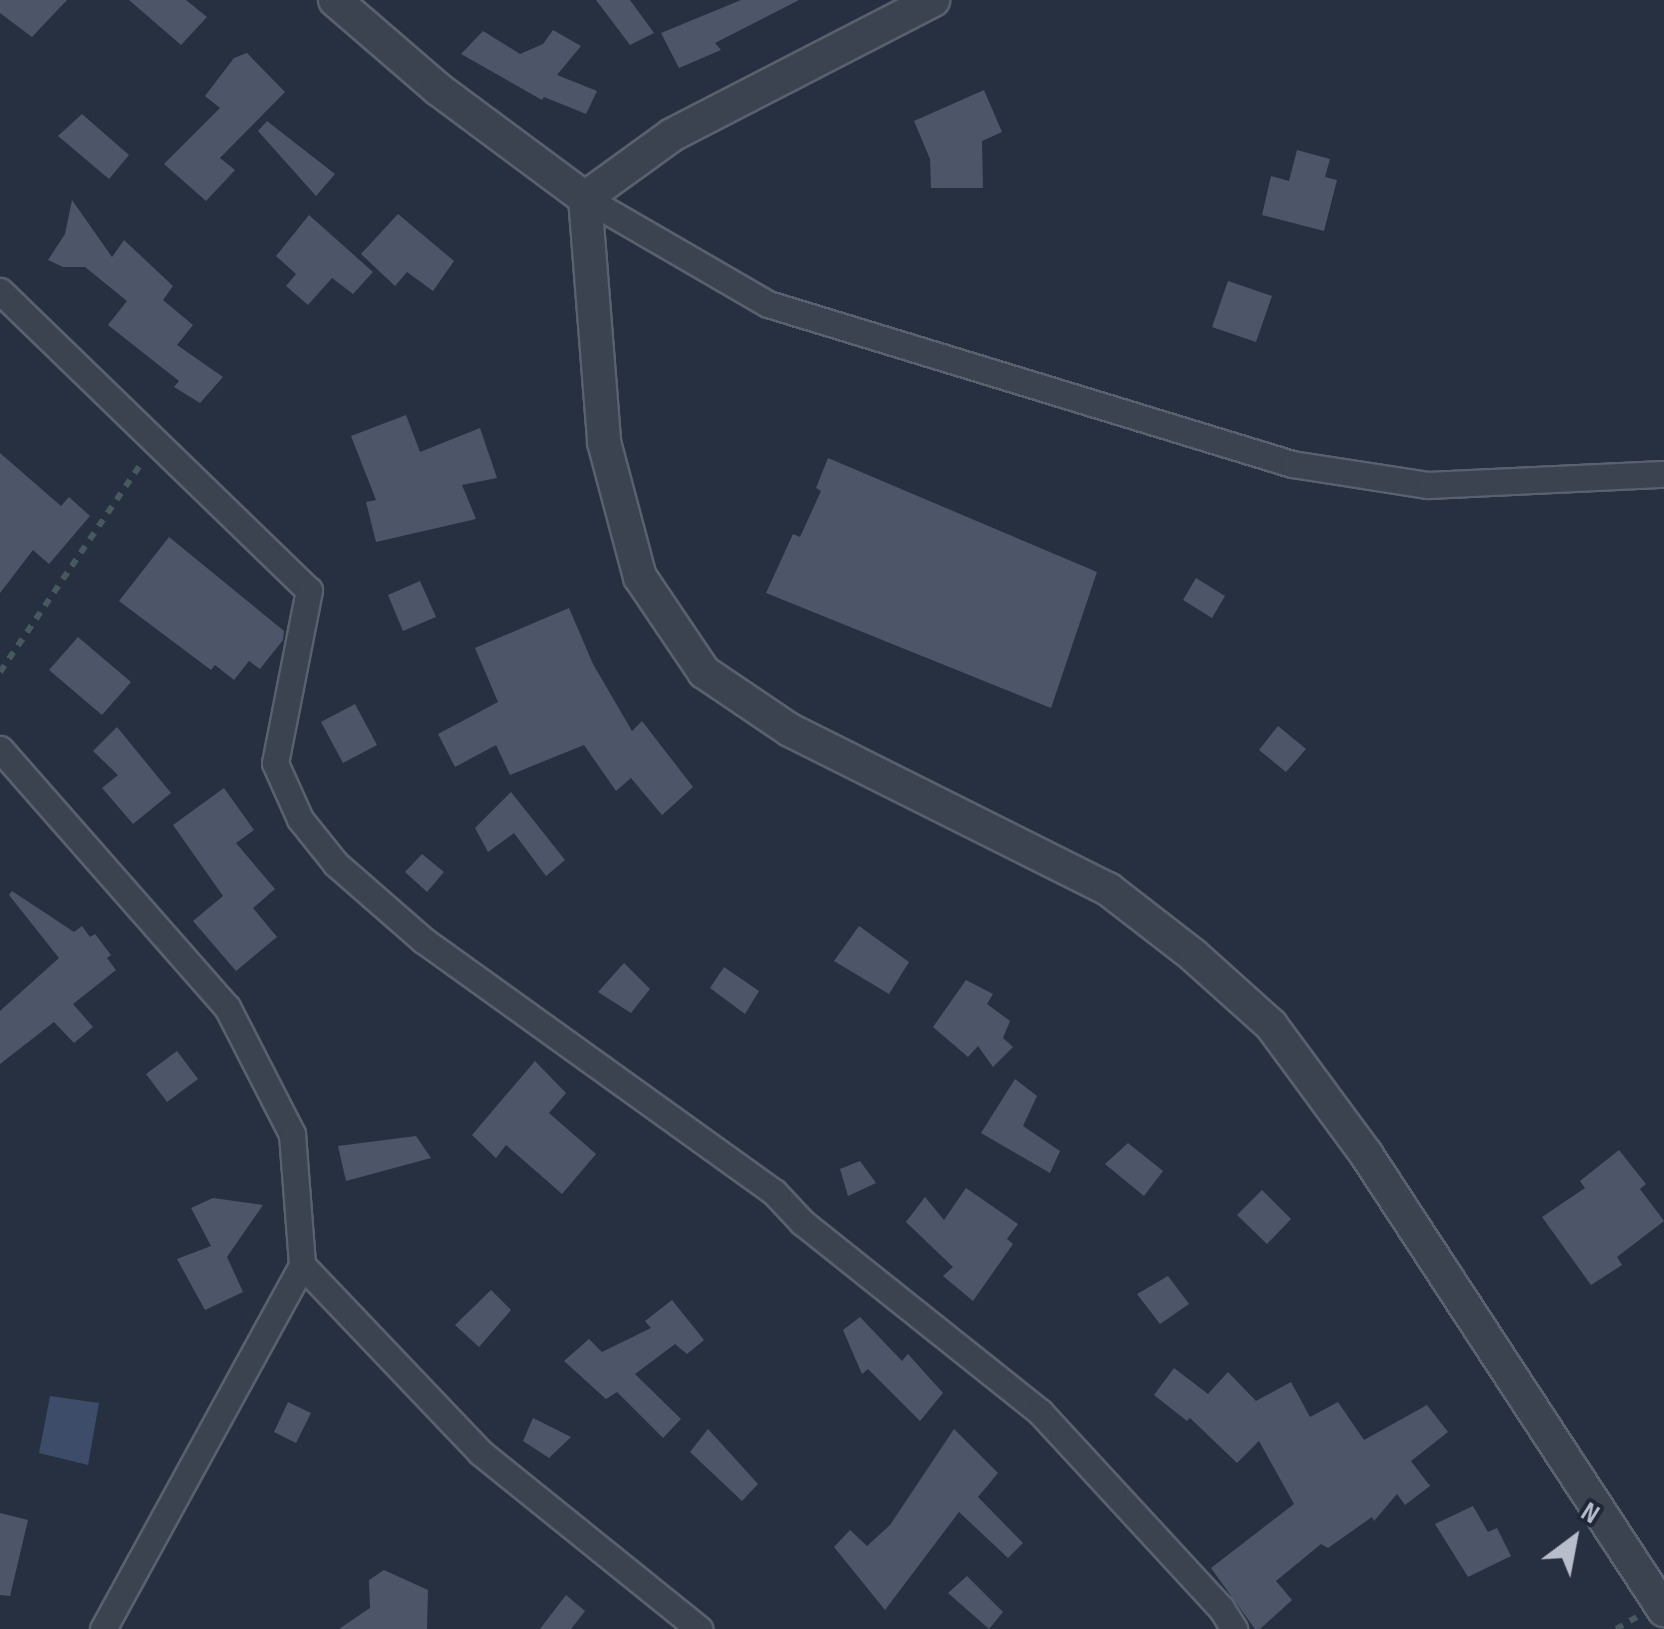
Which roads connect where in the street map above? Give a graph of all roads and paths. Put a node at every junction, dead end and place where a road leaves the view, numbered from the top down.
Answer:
1 (334, 0) edge
2 (933, 0) edge
3 (585, 198) junction
4 (0, 290) edge
5 (157, 439) junction
6 (1664, 474) edge
7 (0, 672) edge
8 (0, 749) edge
9 (302, 1266) junction
10 (1664, 1610) edge
11 (103, 1629) edge
12 (699, 1629) edge
13 (1234, 1629) edge

1 - 3 street
2 - 3 street
3 - 6 street
3 - 10 street
4 - 5 street
5 - 7 path
5 - 13 street
8 - 9 street
9 - 11 street
9 - 12 street

